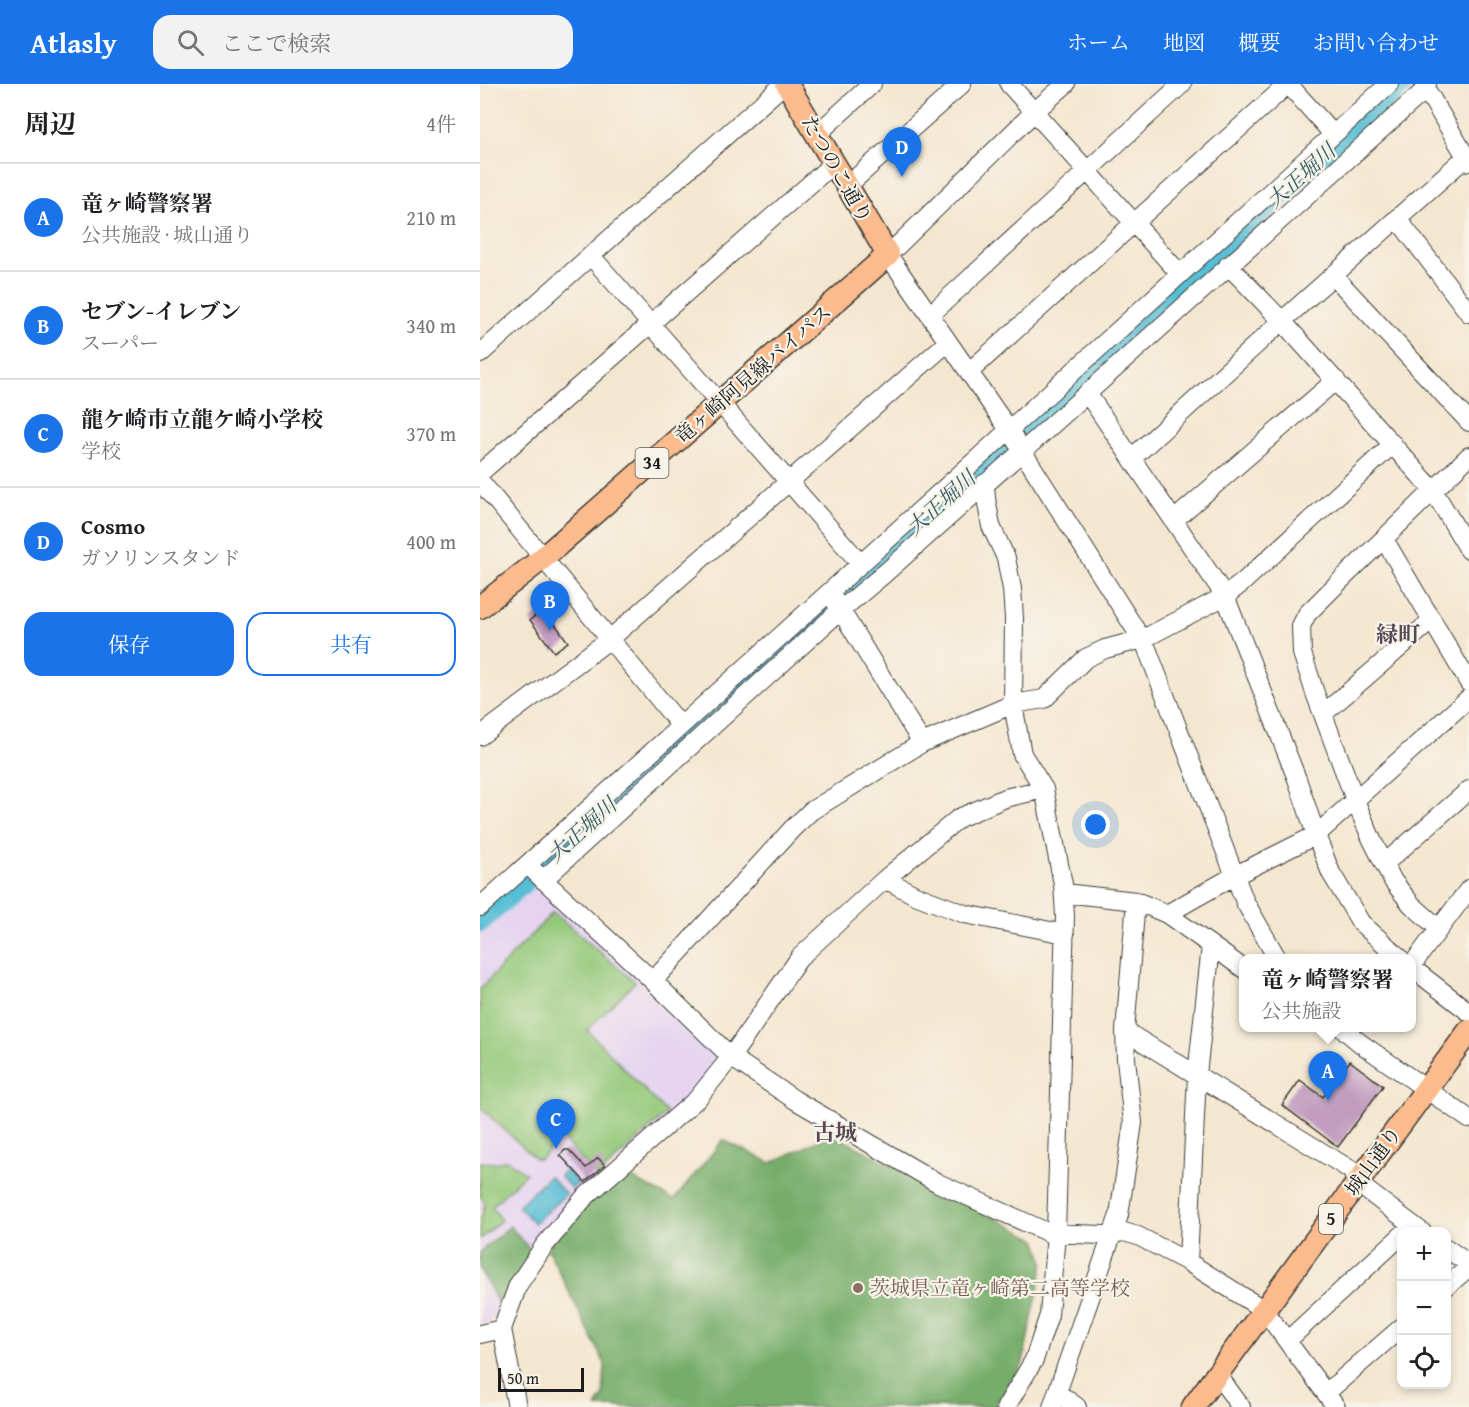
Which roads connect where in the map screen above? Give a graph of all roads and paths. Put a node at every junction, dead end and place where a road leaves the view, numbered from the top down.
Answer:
1 (786, 84) edge
2 (872, 84) edge
3 (962, 84) edge
4 (1009, 84) edge
5 (1066, 84) edge
6 (1182, 84) edge
7 (1288, 84) edge
8 (1389, 84) edge
9 (1426, 86) edge
10 (1034, 112) junction
11 (817, 134) junction
12 (1334, 134) junction
13 (1468, 159) edge
14 (834, 163) junction
15 (1086, 170) junction
16 (847, 186) junction
17 (1397, 218) junction
18 (1134, 224) junction
19 (888, 255) junction
20 (591, 256) junction
21 (1228, 265) junction
22 (1206, 267) junction
23 (1180, 274) junction
24 (1334, 275) junction
25 (1469, 313) edge
26 (930, 315) junction
27 (1282, 321) junction
28 (651, 325) junction
29 (948, 342) junction
30 (480, 354) edge
31 (969, 372) junction
32 (1336, 380) junction
33 (1087, 393) junction
34 (719, 404) junction
35 (1469, 422) edge
36 (1009, 430) junction
37 (1393, 444) junction
38 (987, 450) junction
39 (1022, 451) junction
40 (1469, 456) edge
41 (1132, 458) junction
42 (1000, 467) junction
43 (480, 473) edge
44 (480, 481) edge
45 (789, 482) junction
46 (985, 483) junction
47 (1433, 490) junction
48 (1174, 520) junction
49 (1384, 539) junction
50 (1468, 548) edge
51 (543, 558) junction
52 (861, 564) junction
53 (1225, 596) junction
54 (836, 601) junction
55 (480, 607) edge
56 (1432, 620) junction
57 (610, 639) junction
58 (1142, 639) junction
59 (1469, 683) edge
60 (1469, 698) edge
61 (1013, 704) junction
62 (1323, 714) junction
63 (681, 726) junction
64 (480, 736) edge
65 (922, 743) junction
66 (1044, 789) junction
67 (1469, 790) edge
68 (1355, 800) junction
69 (1316, 835) junction
70 (1384, 864) junction
71 (528, 865) junction
72 (1234, 876) junction
73 (885, 879) junction
74 (543, 880) junction
75 (1469, 889) edge
76 (1064, 893) junction
77 (483, 898) edge
78 (1136, 902) junction
79 (1167, 914) junction
80 (1438, 928) junction
81 (1065, 934) junction
82 (1211, 946) junction
83 (1275, 954) edge
84 (1395, 954) edge
85 (1416, 960) edge
86 (1239, 966) edge
87 (1416, 969) edge
88 (653, 981) junction
89 (1469, 1012) edge
90 (1125, 1031) junction
91 (1469, 1031) edge
92 (1347, 1032) edge
93 (731, 1058) junction
94 (1197, 1075) junction
95 (1425, 1089) junction
96 (1469, 1119) edge
97 (1357, 1183) junction
98 (1406, 1227) edge
99 (1113, 1233) junction
100 (1056, 1234) junction
101 (1397, 1243) edge
102 (1451, 1252) edge
103 (1188, 1262) junction
104 (1469, 1266) edge
105 (1451, 1282) edge
106 (1264, 1310) junction
107 (502, 1329) junction
108 (1397, 1331) edge
109 (480, 1334) edge
110 (1288, 1340) junction
111 (1217, 1374) junction
112 (1055, 1400) edge
113 (1331, 1400) edge
114 (518, 1407) edge
115 (1006, 1407) edge
116 (1077, 1407) edge
117 (1193, 1407) edge
118 (1241, 1407) edge

1 - 11 main road, たつのこ通り
1 - 20 street
2 - 11 street
3 - 16 street
4 - 10 street
5 - 10 street
6 - 15 street
7 - 12 street
7 - 18 street
8 - 12 street
9 - 13 street
9 - 21 street
10 - 15 street
10 - 19 street
11 - 14 main road, たつのこ通り
12 - 22 street
13 - 17 street
14 - 16 main road, たつのこ通り
14 - 28 street
15 - 18 street
15 - 26 street
16 - 19 main road, たつのこ通り
17 - 24 street
17 - 25 street
18 - 23 street
18 - 31 street
19 - 26 street
19 - 34 main road, 竜ヶ崎阿見線バイパス / 34
20 - 28 street
20 - 30 street
21 - 22 street
21 - 27 street
22 - 23 street
22 - 33 street
23 - 36 street
24 - 27 street
24 - 35 street
26 - 29 street
27 - 32 street
27 - 41 street
28 - 34 street
28 - 43 street
29 - 31 street
29 - 45 street
31 - 36 street
32 - 37 street
32 - 48 street
33 - 39 street
33 - 41 street
34 - 45 street
34 - 51 main road, 竜ヶ崎阿見線バイパス / 34
36 - 38 street
36 - 39 street
37 - 47 street
37 - 53 street
38 - 42 street
38 - 52 street
39 - 42 street
39 - 58 street
40 - 47 street
41 - 48 street
42 - 46 street
44 - 51 street
45 - 52 street
45 - 57 street
46 - 54 street
46 - 61 street
47 - 49 street
47 - 50 street
48 - 53 street
49 - 56 street
49 - 62 street
51 - 55 main road, 竜ヶ崎阿見線バイパス / 34
51 - 57 street
52 - 54 street
53 - 58 street
53 - 69 street
54 - 63 street
54 - 65 street
54 - 74 street
56 - 59 street
56 - 62 street
57 - 63 street
57 - 64 street
58 - 61 street
58 - 72 street
60 - 68 street
61 - 65 street
61 - 66 street
62 - 68 street
63 - 71 street
65 - 88 street
66 - 73 street
66 - 76 street
67 - 70 street
68 - 69 street
68 - 70 street
69 - 72 street
69 - 84 street
70 - 80 street
71 - 74 street
71 - 77 street
72 - 79 street
72 - 83 street
73 - 81 street
73 - 93 street
74 - 88 street
75 - 80 street
76 - 78 street
76 - 81 street
78 - 79 street
78 - 90 street
79 - 82 street
80 - 85 street
81 - 100 street
82 - 86 street
82 - 94 street
87 - 89 street
88 - 93 street
90 - 94 street
90 - 99 street
91 - 95 main road, 城山通り / 5
92 - 95 street
93 - 100 street
93 - 107 street
94 - 97 street
94 - 103 street
95 - 96 street
95 - 97 main road, 城山通り / 5
97 - 98 street
97 - 106 main road, 城山通り / 5
99 - 100 street
99 - 103 street
99 - 112 street
100 - 115 street
101 - 110 street
102 - 104 street
103 - 106 street
104 - 105 street
106 - 110 street
106 - 111 main road, 城山通り / 5
107 - 109 street
107 - 114 street
108 - 113 street
110 - 113 street
111 - 117 main road, 城山通り / 5
111 - 118 street
112 - 116 street

